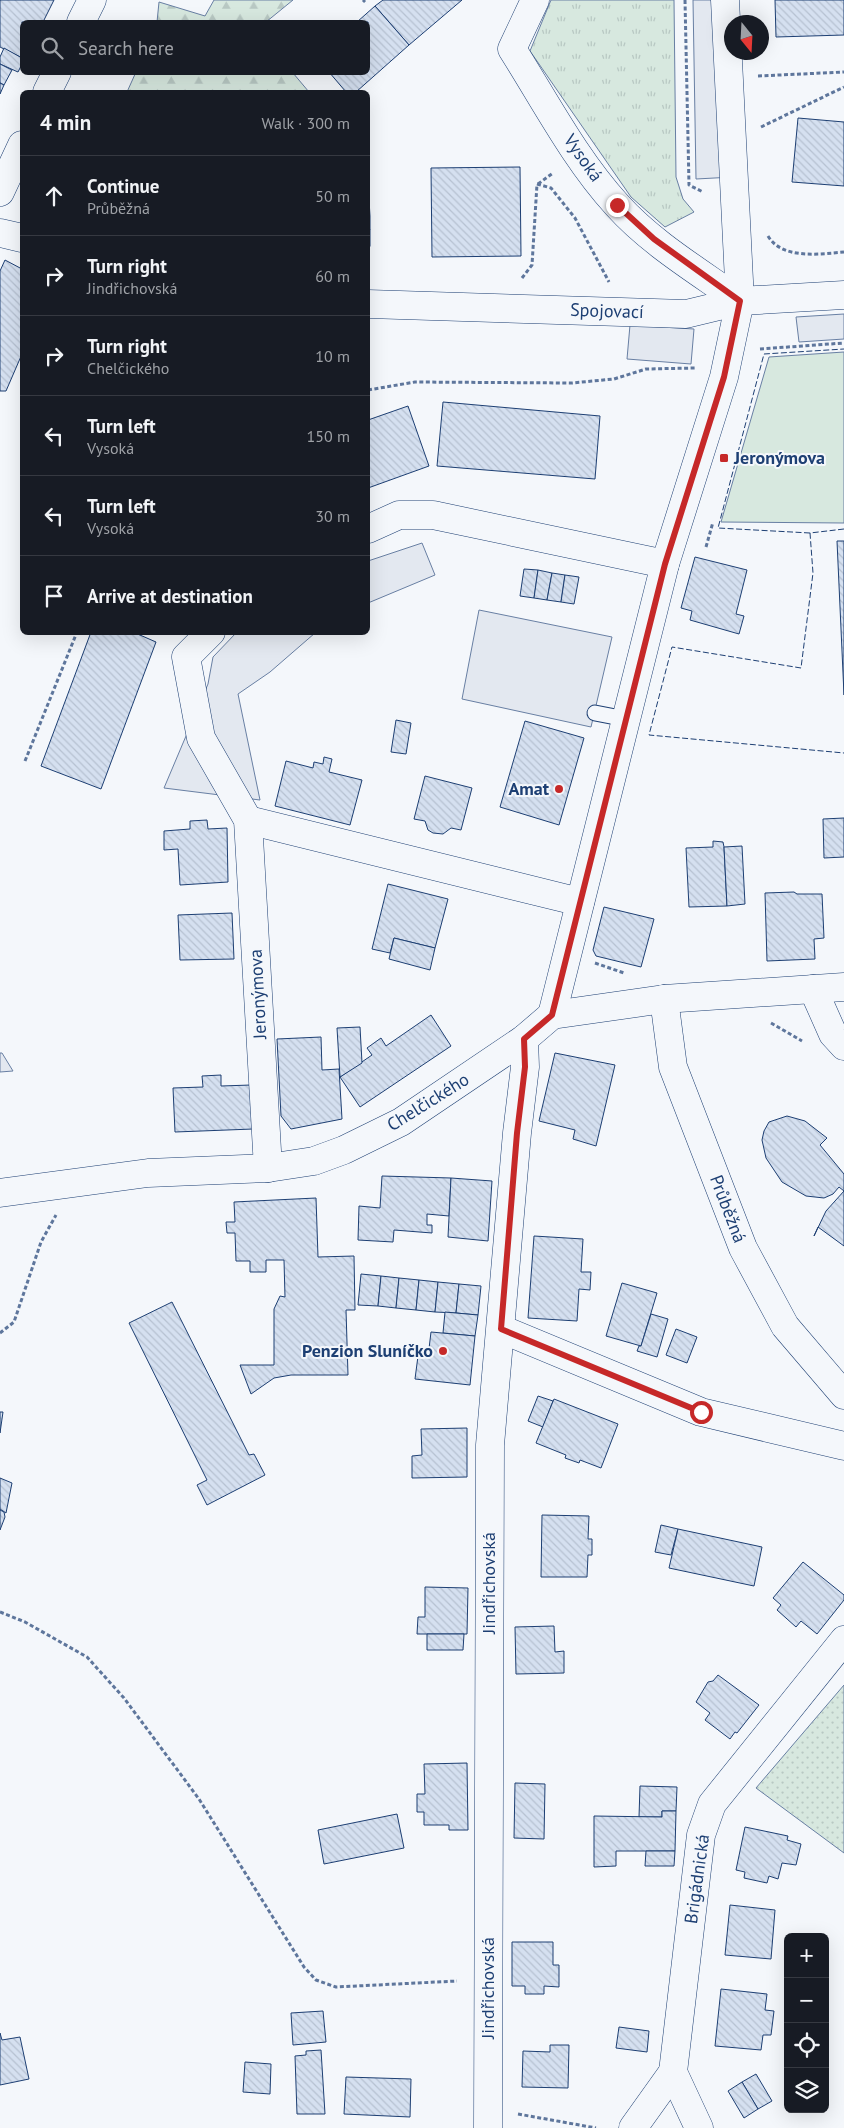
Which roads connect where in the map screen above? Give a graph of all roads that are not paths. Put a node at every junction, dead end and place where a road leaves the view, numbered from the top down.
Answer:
1 (92, 0) edge
2 (535, 0) edge
3 (725, 0) edge
4 (83, 20) edge
5 (56, 75) edge
6 (48, 90) edge
7 (20, 149) edge
8 (0, 192) edge
9 (0, 233) edge
10 (20, 238) edge
11 (844, 294) edge
12 (740, 301) junction
13 (370, 304) edge
14 (370, 528) edge
15 (665, 564) junction
16 (208, 635) edge
17 (595, 713) dead end
18 (626, 719) junction
19 (248, 820) junction
20 (580, 902) junction
21 (844, 987) edge
22 (813, 989) junction
23 (664, 999) junction
24 (552, 1015) junction
25 (524, 1039) junction
26 (844, 1046) edge
27 (268, 1168) junction
28 (0, 1193) edge
29 (501, 1329) junction
30 (844, 1396) edge
31 (844, 1446) edge
32 (844, 1640) edge
33 (673, 2072) junction
34 (488, 2118) edge
35 (633, 2128) edge
36 (699, 2128) edge

1 - 4 street
2 - 12 street, Vysoká
3 - 12 street
5 - 6 street
7 - 8 street
9 - 10 street
11 - 12 street, Spojovací
12 - 13 street, Spojovací
12 - 15 street
14 - 15 street
15 - 18 street
16 - 19 street, Jeronýmova
17 - 18 lane
18 - 20 street
19 - 20 street
19 - 27 street, Jeronýmova
20 - 24 street
21 - 22 street
22 - 23 street
22 - 26 street
23 - 24 street
23 - 30 street, Průběžná
24 - 25 street, Chelčického
25 - 27 street, Chelčického
25 - 29 street, Jindřichovská
27 - 28 street, Chelčického
29 - 31 street
29 - 34 street, Jindřichovská
32 - 33 street, Brigádnická
33 - 35 street
33 - 36 street

